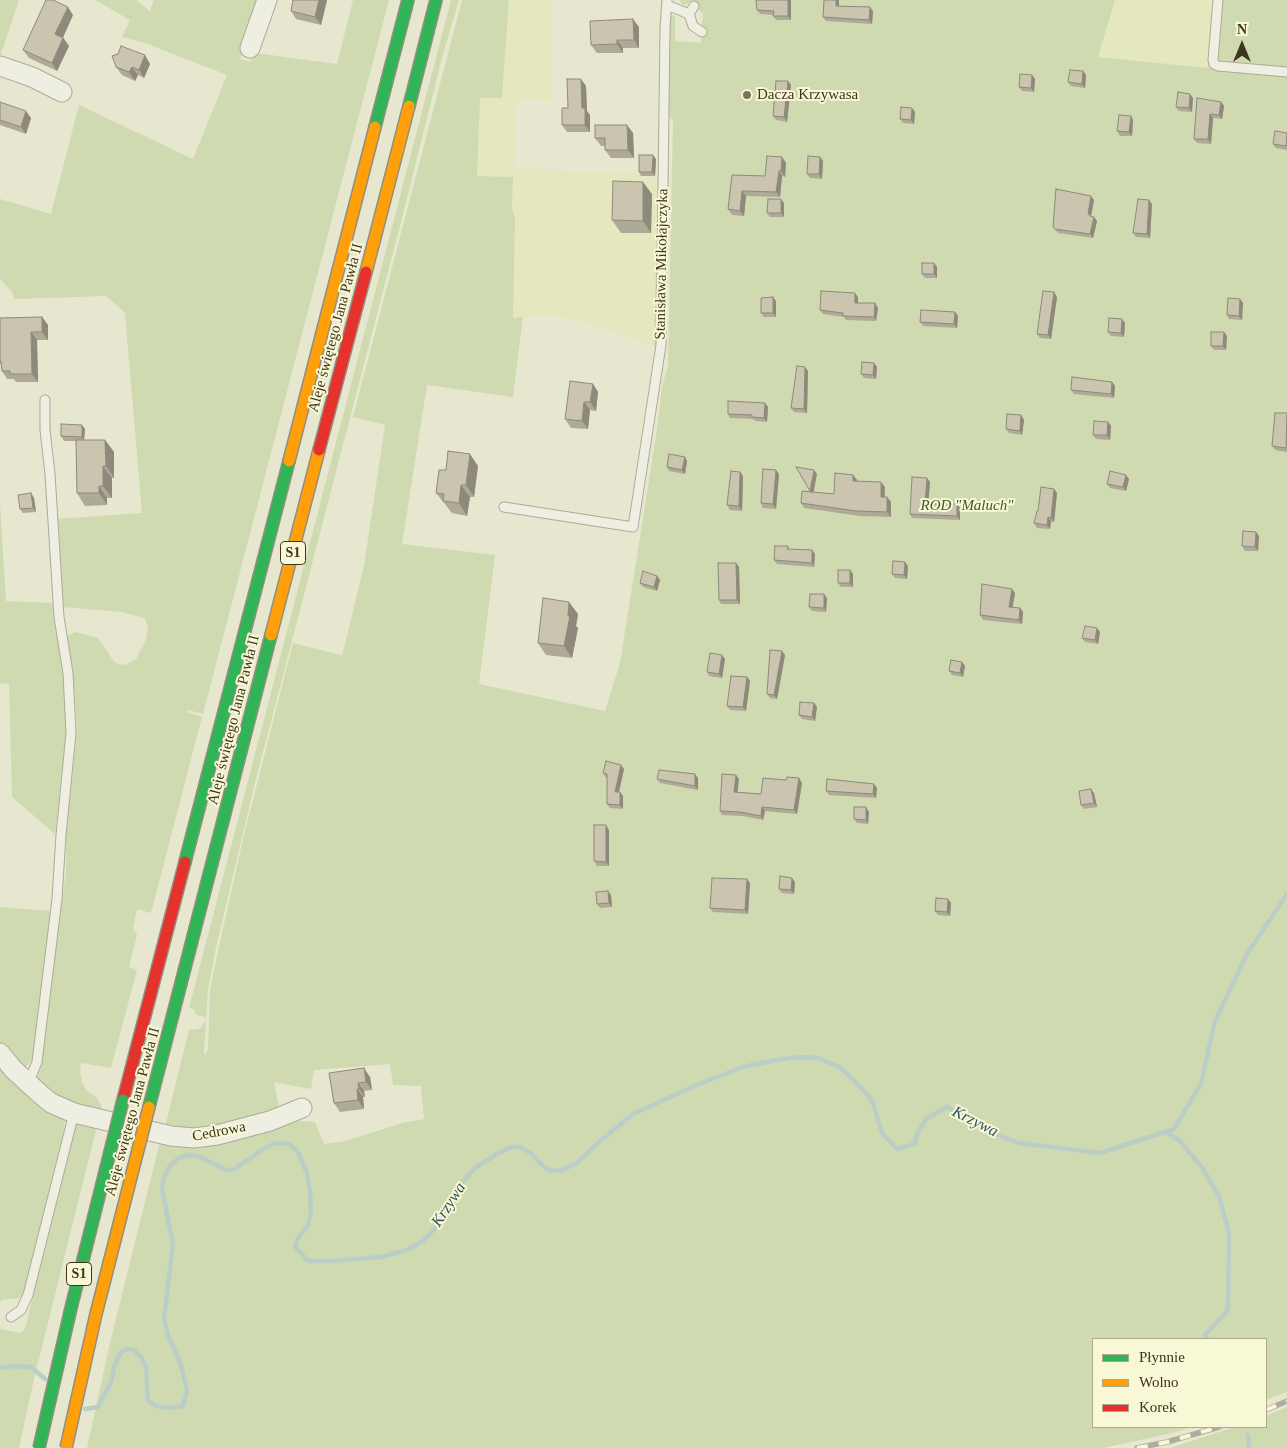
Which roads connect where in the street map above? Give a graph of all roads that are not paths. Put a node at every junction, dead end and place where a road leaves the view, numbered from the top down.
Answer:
1 (267, 0) edge
2 (408, 0) edge
3 (436, 0) edge
4 (1218, 0) edge
5 (667, 2) edge
6 (702, 32) dead end
7 (250, 48) dead end
8 (0, 66) edge
9 (1287, 72) edge
10 (62, 92) dead end
11 (45, 400) dead end
12 (504, 506) dead end
13 (0, 1053) edge
14 (26, 1081) junction
15 (302, 1108) dead end
16 (74, 1113) junction
17 (11, 1317) dead end
18 (39, 1448) edge
19 (66, 1448) edge

1 - 7 street
2 - 18 highway, Aleje świętego Jana Pawła II / S1, bridge
3 - 19 highway, Aleje świętego Jana Pawła II / S1, bridge
4 - 9 lane
5 - 6 lane
5 - 12 lane, Stanisława Mikołajczyka
8 - 10 street
11 - 14 lane
13 - 14 street, Cedrowa
14 - 16 street, Cedrowa
15 - 16 street, Cedrowa
16 - 17 lane

